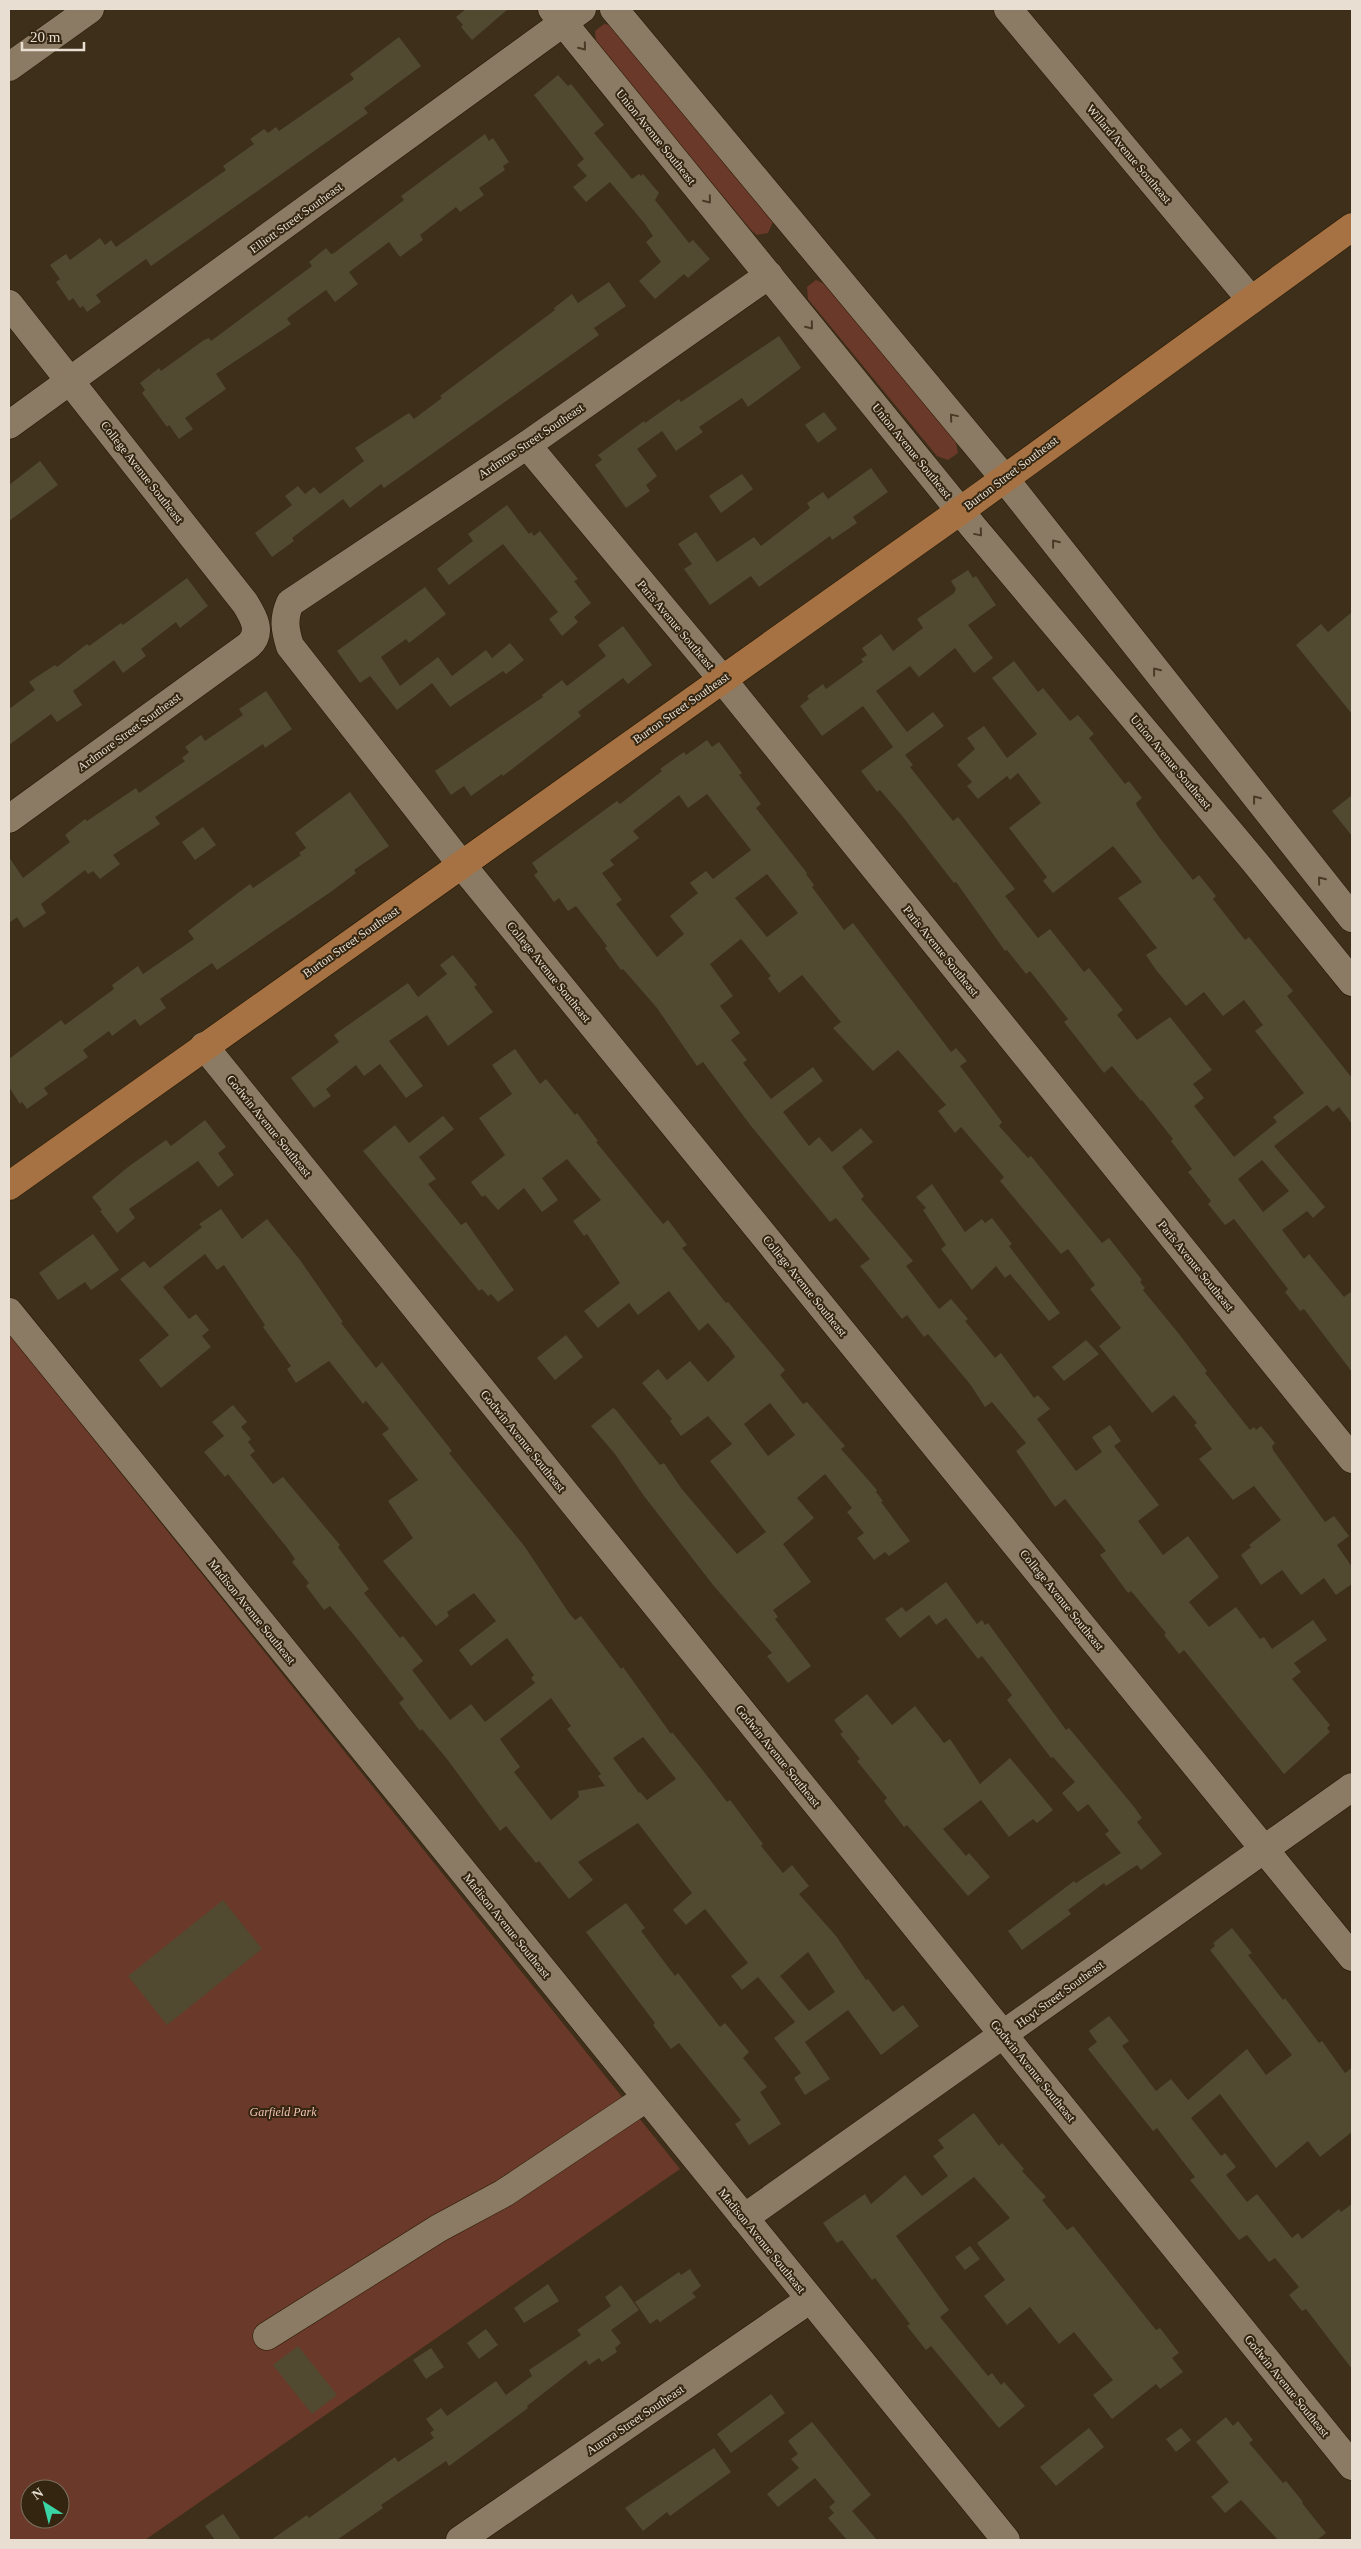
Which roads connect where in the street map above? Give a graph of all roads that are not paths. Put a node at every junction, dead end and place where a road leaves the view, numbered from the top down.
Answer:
1 (90, 9) edge
2 (614, 9) edge
3 (1008, 9) edge
4 (566, 13) edge
5 (9, 67) edge
6 (1352, 227) edge
7 (769, 276) junction
8 (1251, 300) junction
9 (9, 304) edge
10 (71, 381) junction
11 (9, 425) edge
12 (527, 445) junction
13 (1004, 478) junction
14 (960, 511) junction
15 (290, 604) joint
16 (249, 646) joint
17 (722, 679) junction
18 (9, 818) edge
19 (1286, 837) junction
20 (1254, 861) junction
21 (461, 864) junction
22 (1352, 918) edge
23 (1352, 982) edge
24 (204, 1046) junction
25 (9, 1186) edge
26 (9, 1312) edge
27 (1352, 1459) edge
28 (1352, 1787) edge
29 (1264, 1848) junction
30 (1352, 1957) edge
31 (1003, 2035) junction
32 (646, 2098) junction
33 (744, 2218) junction
34 (809, 2300) junction
35 (267, 2336) dead end
36 (1352, 2466) edge
37 (460, 2540) edge
38 (1006, 2540) edge

1 - 5 street
13 -> 2 street
3 - 8 street, Willard Avenue Southeast
4 -> 7 street, Union Avenue Southeast
4 - 10 street, Elliott Street Southeast
6 - 8 main road, Burton Street Southeast
7 - 12 street, Ardmore Street Southeast
7 -> 14 street, Union Avenue Southeast
8 - 13 main road, Burton Street Southeast
9 - 10 street, College Avenue Southeast
10 - 11 street, Elliott Street Southeast
10 - 16 street, College Avenue Southeast
12 - 15 street, Ardmore Street Southeast
12 - 17 street, Paris Avenue Southeast
13 - 14 main road, Burton Street Southeast
19 -> 13 street
14 - 17 main road, Burton Street Southeast
14 -> 20 street, Union Avenue Southeast
15 - 21 street, College Avenue Southeast
16 - 18 street, Ardmore Street Southeast
17 - 21 main road, Burton Street Southeast
17 - 27 street, Paris Avenue Southeast
19 - 20 street
22 -> 19 street
20 - 23 street, Union Avenue Southeast
21 - 24 main road, Burton Street Southeast
21 - 29 street, College Avenue Southeast
24 - 25 main road, Burton Street Southeast
24 - 31 street, Godwin Avenue Southeast
26 - 32 street, Madison Avenue Southeast
28 - 29 street, Hoyt Street Southeast
29 - 30 street, College Avenue Southeast
29 - 31 street, Hoyt Street Southeast
31 - 33 street, Hoyt Street Southeast
31 - 36 street, Godwin Avenue Southeast
32 - 33 street, Madison Avenue Southeast
32 - 35 street
33 - 34 street, Madison Avenue Southeast
34 - 37 street, Aurora Street Southeast
34 - 38 street, Madison Avenue Southeast

